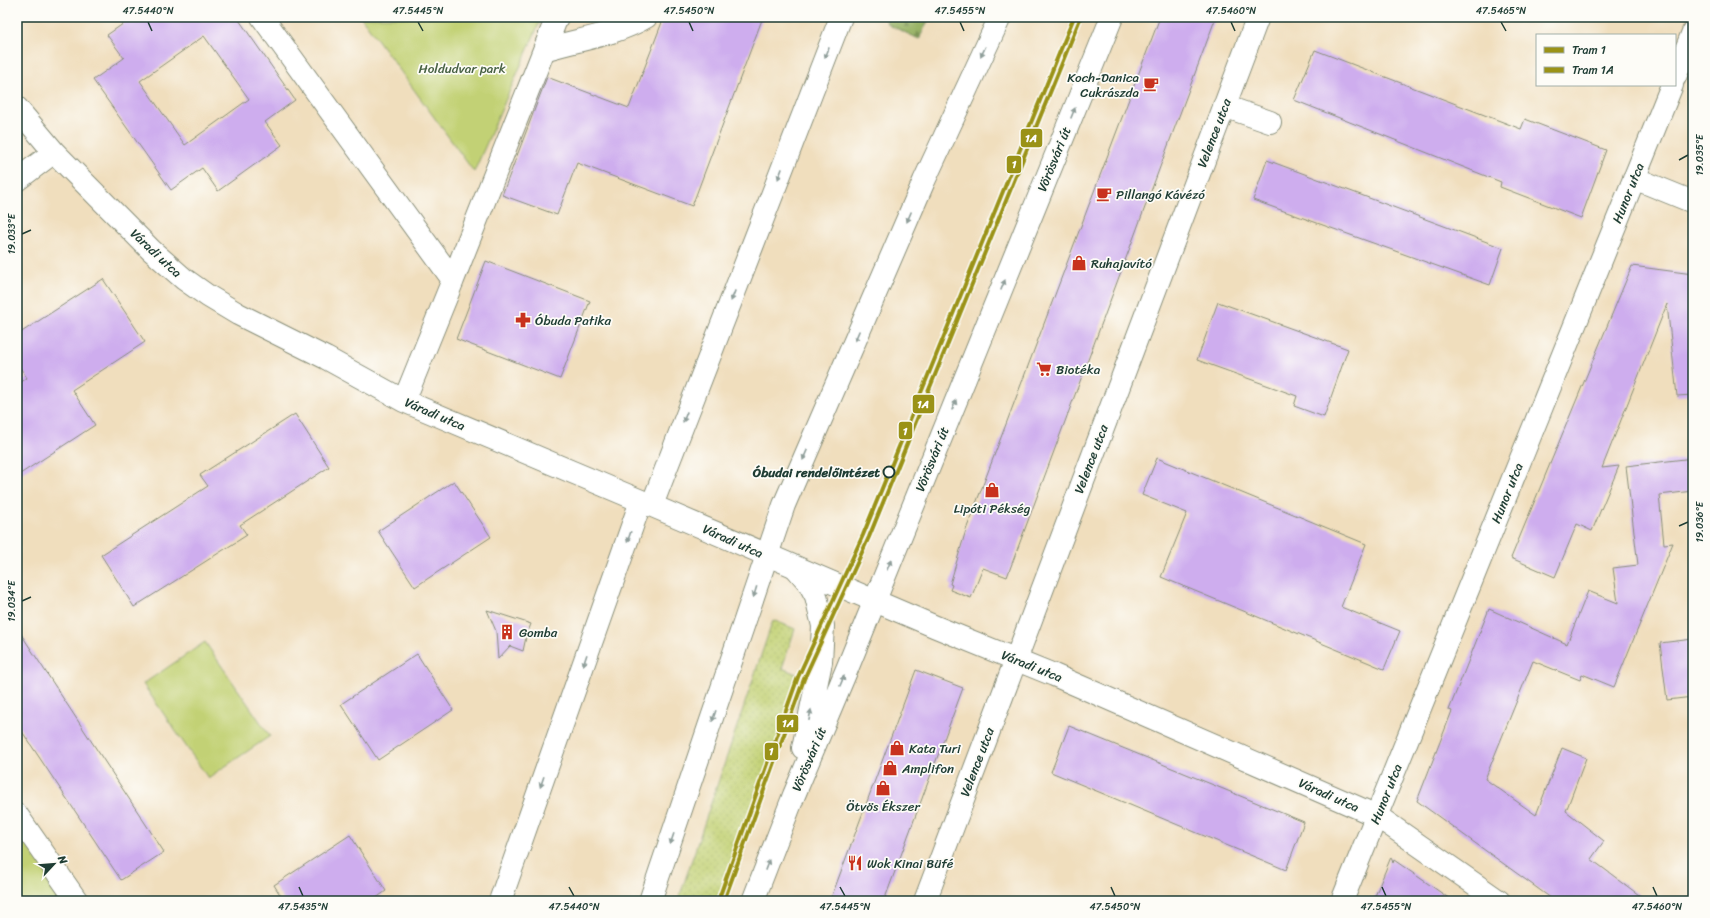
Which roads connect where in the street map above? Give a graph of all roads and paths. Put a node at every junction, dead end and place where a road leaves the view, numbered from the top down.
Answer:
1 (262, 17) edge
2 (557, 17) edge
3 (646, 17) edge
4 (841, 17) edge
5 (1000, 17) edge
6 (1112, 17) edge
7 (1258, 17) edge
8 (1693, 32) edge
9 (544, 50) junction
10 (1676, 74) edge
11 (1672, 86) edge
12 (1224, 106) junction
13 (17, 108) edge
14 (1270, 122) dead end
15 (54, 152) junction
16 (1634, 178) junction
17 (17, 180) edge
18 (1693, 202) edge
19 (453, 280) junction
20 (404, 402) junction
21 (647, 503) junction
22 (766, 555) junction
23 (796, 568) junction
24 (874, 601) junction
25 (1016, 659) junction
26 (794, 795) junction
27 (17, 815) edge
28 (1377, 816) junction
29 (77, 901) edge
30 (500, 901) edge
31 (650, 901) edge
32 (753, 901) edge
33 (925, 901) edge
34 (1342, 901) edge
35 (1499, 901) edge

1 - 19 street
2 - 9 street
3 - 9 street
4 -> 21 street
5 -> 22 street
24 -> 6 street, Vörösvári út
7 - 12 street, Velence utca
8 - 10 street
9 - 19 street
11 - 16 street, Hunor utca
12 - 14 street
12 - 25 street, Velence utca
13 - 15 street, Váradi utca
15 - 17 street
15 - 20 street, Váradi utca
16 - 18 street
16 - 28 street, Hunor utca
19 - 20 street
20 - 21 street, Váradi utca
21 - 22 street, Váradi utca
21 -> 30 street
22 - 23 street, Váradi utca
22 -> 31 street
23 - 24 street, Váradi utca
26 -> 23 street
24 - 25 street, Váradi utca
26 -> 24 street, Vörösvári út
25 - 28 street, Váradi utca
25 - 33 street, Velence utca
32 -> 26 street, Vörösvári út
27 - 29 street
28 - 34 street, Hunor utca
28 - 35 street, Váradi utca

